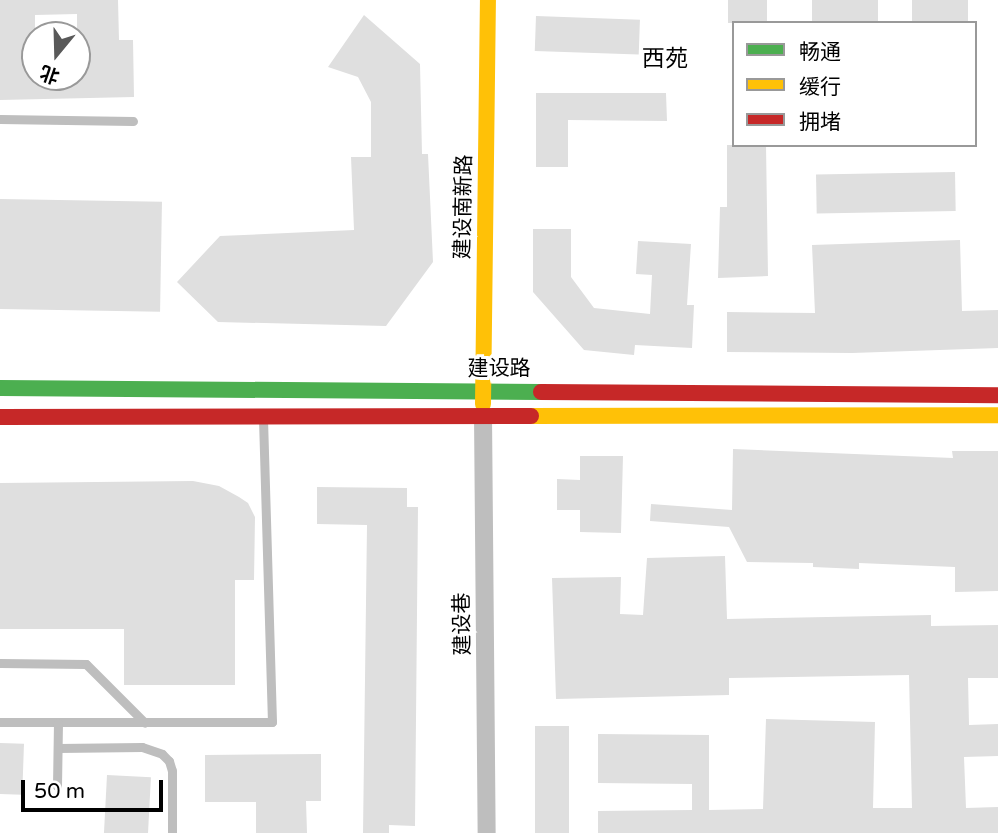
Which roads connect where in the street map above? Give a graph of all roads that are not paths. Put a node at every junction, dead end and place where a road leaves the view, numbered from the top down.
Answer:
1 (488, 0) edge
2 (0, 119) edge
3 (133, 121) dead end
4 (0, 388) edge
5 (483, 390) junction
6 (998, 395) edge
7 (483, 415) junction
8 (998, 415) edge
9 (263, 416) junction
10 (0, 417) edge
11 (0, 663) edge
12 (0, 722) edge
13 (58, 723) junction
14 (145, 723) junction
15 (58, 748) junction
16 (57, 786) dead end
17 (172, 833) edge
18 (487, 833) edge

1 - 5 street, 建设南新路
2 - 3 lane
4 - 5 street, 建设路
5 - 6 street, 建设路
5 - 7 street, 建设南新路
7 - 8 street
7 - 9 street
7 - 18 street, 建设巷
9 - 10 street
9 - 14 lane
11 - 14 lane
12 - 13 lane
13 - 14 lane
13 - 15 lane
15 - 16 lane
15 - 17 lane

